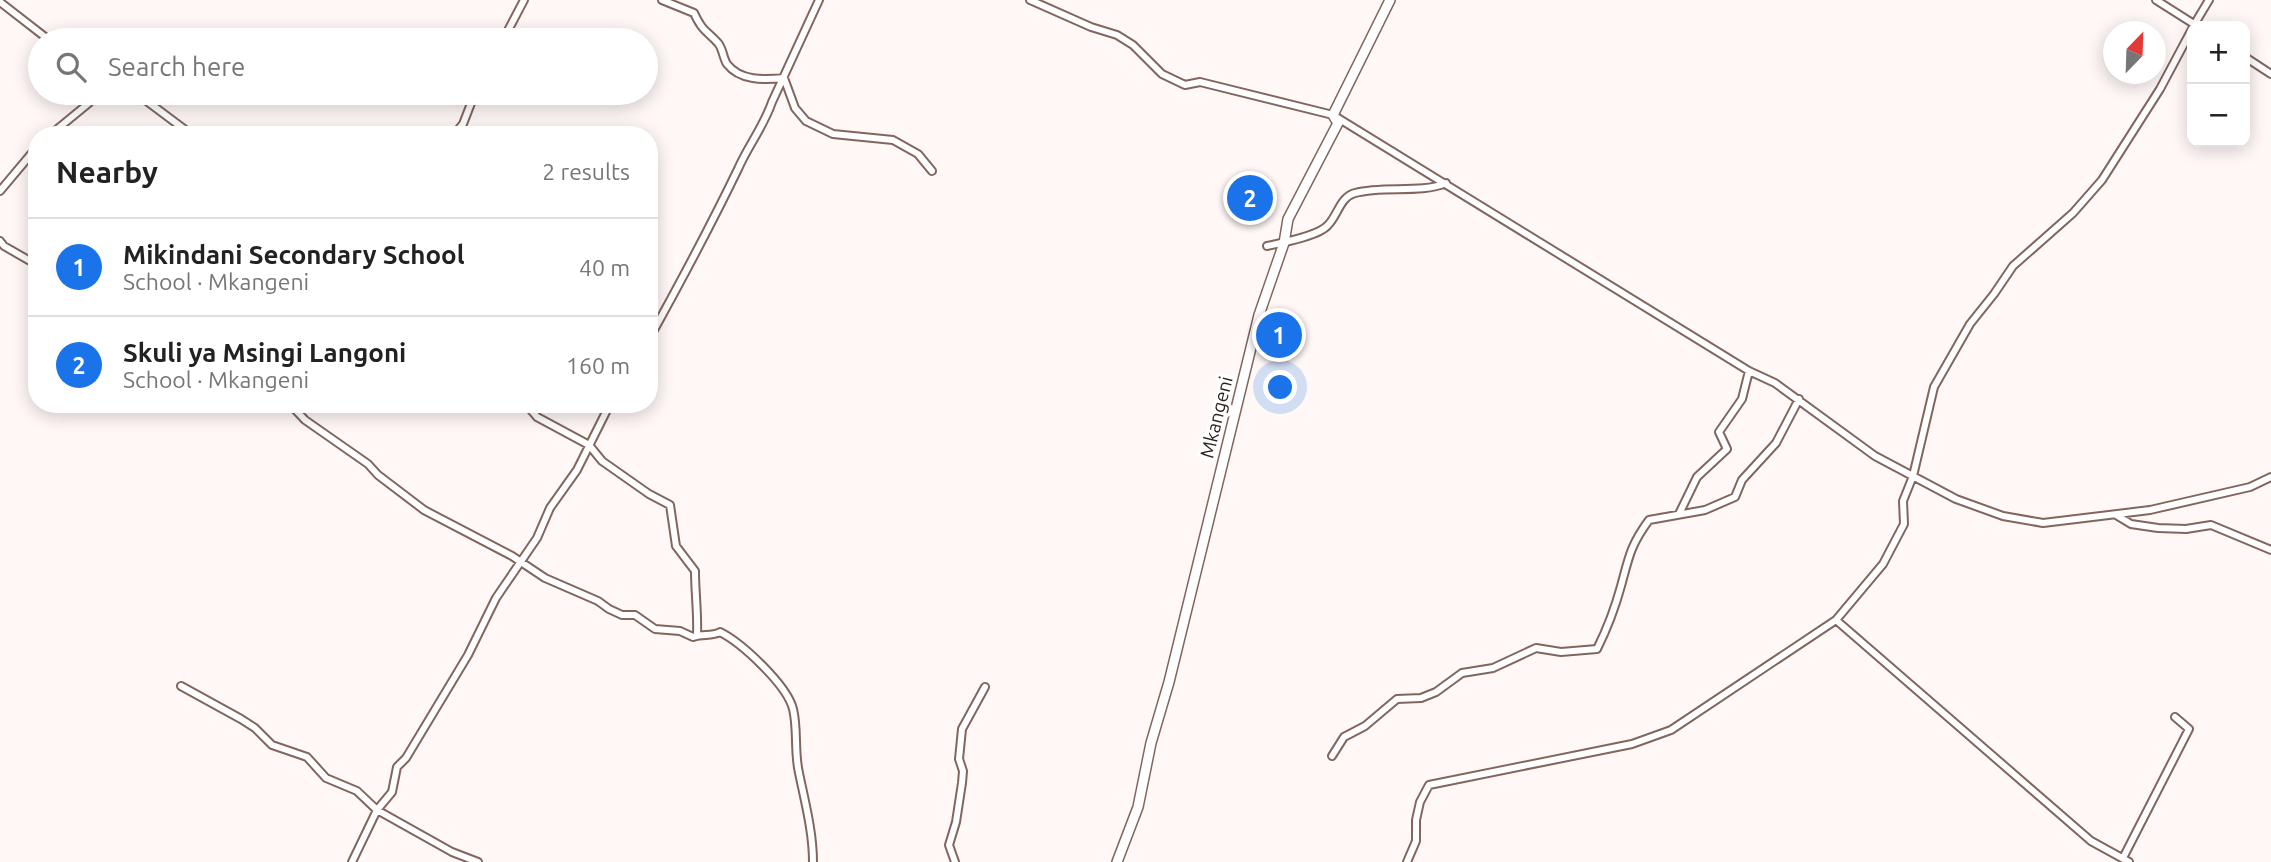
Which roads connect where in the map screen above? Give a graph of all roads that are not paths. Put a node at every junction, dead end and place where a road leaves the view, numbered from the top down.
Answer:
1 (524, 0) edge
2 (662, 0) edge
3 (819, 0) edge
4 (1030, 0) edge
5 (1390, 0) edge
6 (2156, 0) edge
7 (2209, 0) edge
8 (0, 2) edge
9 (2197, 21) edge
10 (2187, 22) edge
11 (34, 28) edge
12 (509, 28) edge
13 (2187, 40) edge
14 (2250, 60) edge
15 (2271, 74) edge
16 (784, 78) junction
17 (87, 105) edge
18 (152, 105) edge
19 (470, 105) edge
20 (1333, 115) junction
21 (61, 126) edge
22 (180, 126) edge
23 (461, 126) edge
24 (28, 158) edge
25 (932, 171) dead end
26 (1446, 183) junction
27 (0, 191) edge
28 (0, 241) edge
29 (1284, 243) junction
30 (1267, 246) dead end
31 (28, 260) edge
32 (658, 322) edge
33 (1749, 371) junction
34 (1799, 400) junction
35 (298, 413) edge
36 (534, 413) edge
37 (605, 413) edge
38 (589, 445) junction
39 (1913, 476) junction
40 (2271, 477) edge
41 (1679, 514) junction
42 (2114, 514) junction
43 (2271, 550) edge
44 (521, 562) junction
45 (1836, 620) junction
46 (697, 635) junction
47 (181, 686) dead end
48 (985, 687) dead end
49 (2175, 717) dead end
50 (1332, 756) dead end
51 (377, 810) junction
52 (2126, 860) edge
53 (352, 862) edge
54 (478, 862) edge
55 (813, 862) edge
56 (955, 862) edge
57 (1117, 862) edge
58 (1407, 862) edge

1 - 12 street
2 - 16 street
3 - 16 street
4 - 20 street
5 - 20 street, Mkangeni
6 - 10 street
7 - 9 street
8 - 11 street
13 - 39 street
14 - 15 street
16 - 25 street
16 - 32 street
17 - 21 street
18 - 22 street
19 - 23 street
20 - 26 street
20 - 29 street, Mkangeni
24 - 27 street
26 - 29 street
26 - 33 street
28 - 31 street
29 - 30 street
29 - 57 street, Mkangeni
33 - 34 street
33 - 41 street
34 - 39 street
34 - 41 street
35 - 44 street
36 - 38 street
37 - 38 street
38 - 44 street
38 - 46 street
39 - 42 street
39 - 45 street
40 - 42 street
41 - 50 street
42 - 43 street
44 - 46 street
44 - 51 street
45 - 52 street
45 - 58 street
46 - 55 street
47 - 51 street
48 - 56 street
49 - 52 street
51 - 53 street
51 - 54 street

